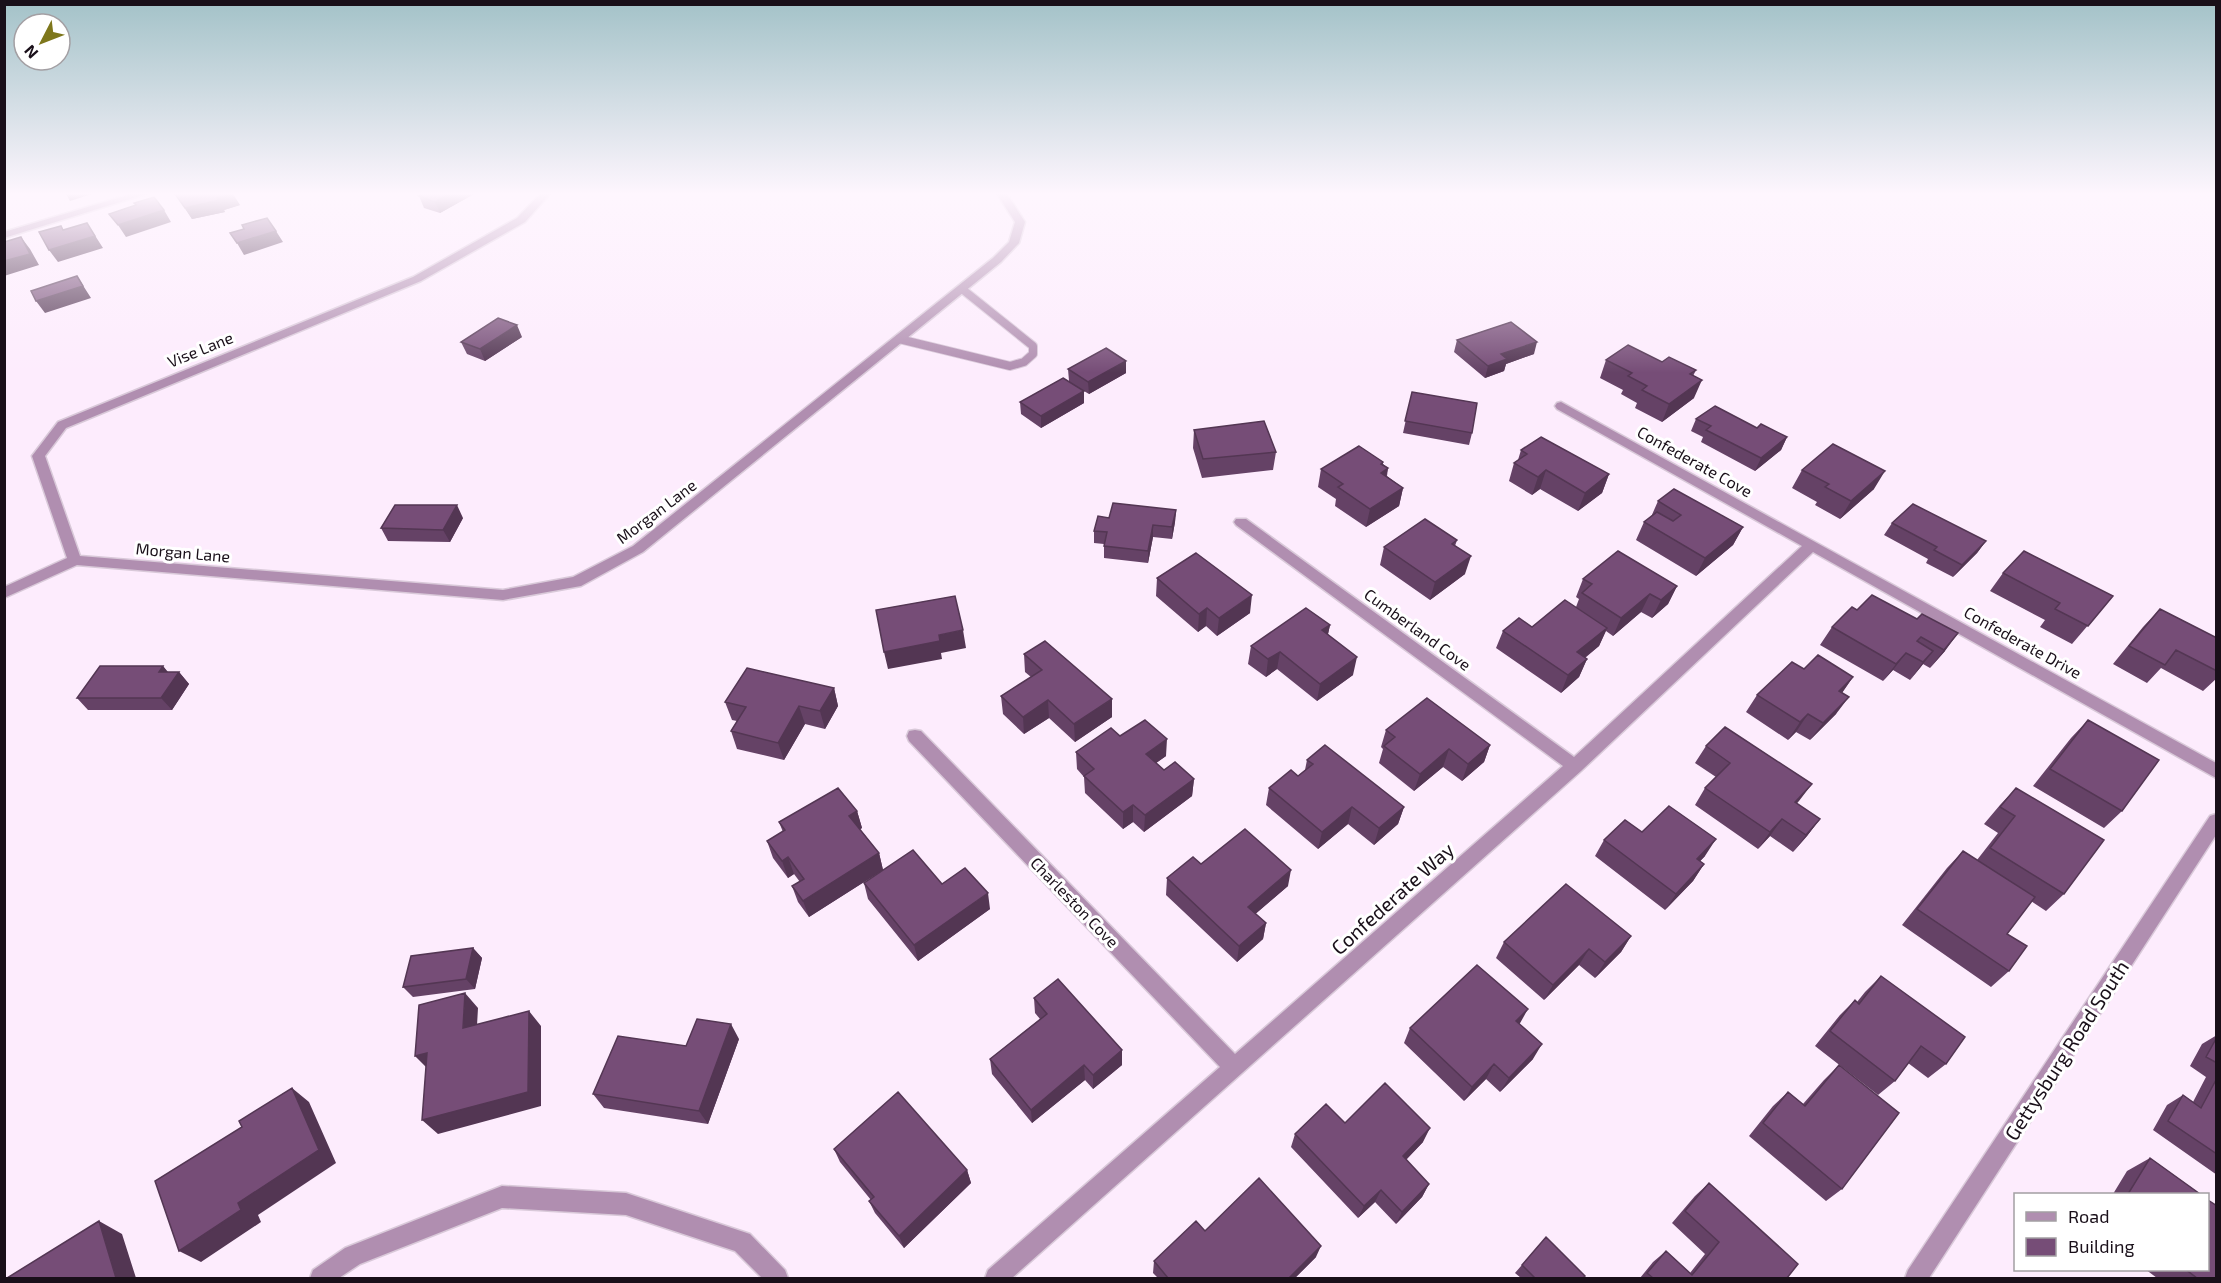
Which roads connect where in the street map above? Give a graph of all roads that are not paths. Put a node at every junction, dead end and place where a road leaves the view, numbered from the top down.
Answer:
1 (461, 254) edge
2 (1003, 254) edge
3 (962, 289) junction
4 (899, 339) junction
5 (1561, 406) dead end
6 (1241, 522) dead end
7 (1812, 545) junction
8 (75, 560) junction
9 (4, 593) edge
10 (915, 736) dead end
11 (1575, 766) junction
12 (2217, 771) edge
13 (2217, 821) edge
14 (1234, 1067) junction
15 (321, 1278) edge
16 (777, 1278) edge
17 (996, 1278) edge
18 (1916, 1278) edge

1 - 8 street, Vise Lane
2 - 3 street, Morgan Lane
3 - 4 street, Morgan Lane
3 - 4 lane
4 - 8 street, Morgan Lane
5 - 7 street, Confederate Cove
6 - 11 street, Cumberland Cove
7 - 11 street, Confederate Way
7 - 12 street, Confederate Drive
8 - 9 street
10 - 14 street, Charleston Cove
11 - 14 street, Confederate Way
13 - 18 street, Gettysburg Road South
14 - 17 street, Confederate Way
15 - 16 street

